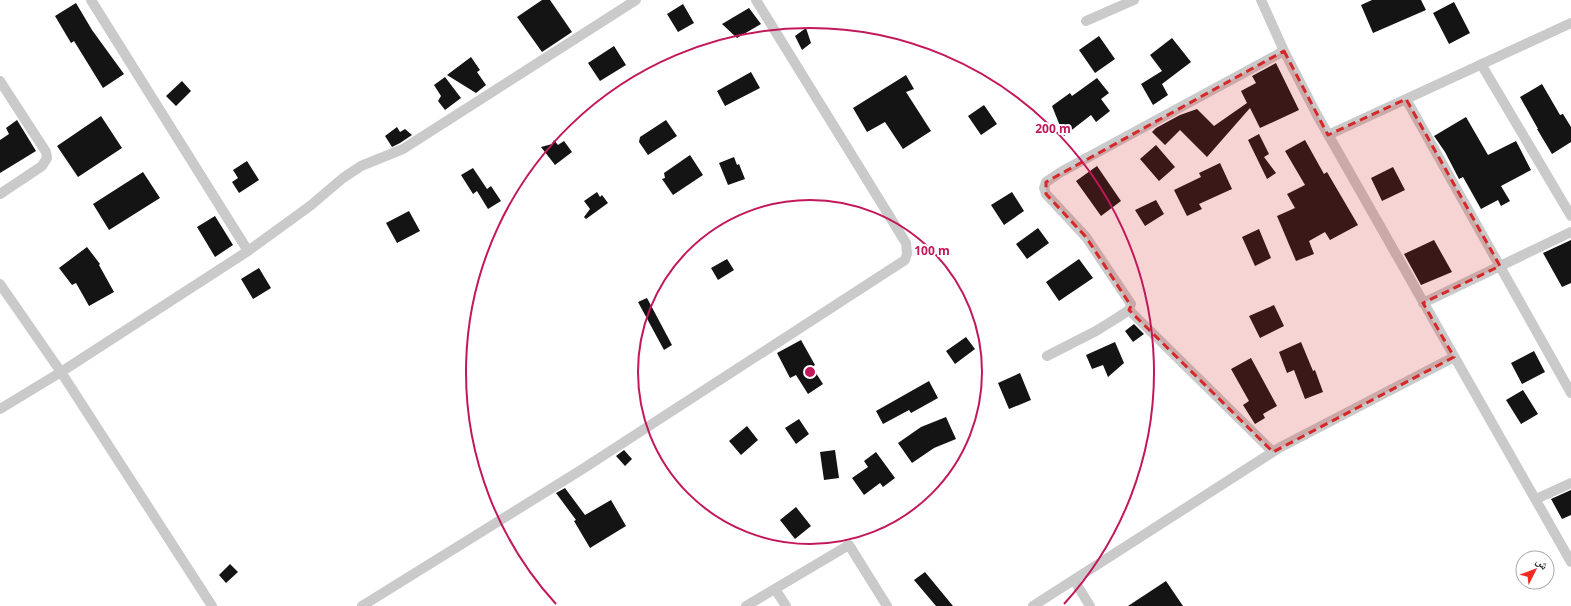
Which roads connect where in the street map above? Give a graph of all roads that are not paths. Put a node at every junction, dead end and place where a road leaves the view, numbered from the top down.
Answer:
1 (91, 0) edge
2 (636, 0) edge
3 (756, 0) edge
4 (1134, 0) edge
5 (1261, 0) edge
6 (1086, 21) dead end
7 (1571, 23) edge
8 (1284, 51) junction
9 (1481, 64) junction
10 (0, 81) edge
11 (1406, 98) junction
12 (1328, 135) junction
13 (0, 194) edge
14 (1571, 216) edge
15 (1571, 232) edge
16 (248, 251) junction
17 (1500, 266) junction
18 (0, 284) edge
19 (1423, 303) junction
20 (1129, 310) junction
21 (1047, 356) dead end
22 (1454, 357) junction
23 (61, 372) junction
24 (1571, 393) edge
25 (0, 408) edge
26 (1273, 452) junction
27 (1571, 483) edge
28 (1536, 499) junction
29 (1571, 562) edge
30 (1074, 580) junction
31 (775, 589) junction
32 (212, 606) edge
33 (362, 606) edge
34 (746, 606) edge
35 (786, 606) edge
36 (887, 606) edge
37 (1033, 606) edge
38 (1090, 606) edge

1 - 16 street
2 - 16 street
3 - 33 street
4 - 6 street
5 - 8 street
7 - 9 street
8 - 12 street
8 - 20 street
9 - 11 street
9 - 14 street
10 - 13 street
11 - 12 street
11 - 17 street
12 - 19 street
15 - 17 street
16 - 23 street
17 - 19 street
17 - 24 street
18 - 23 street
19 - 22 street
20 - 21 street
20 - 26 street
22 - 26 street
22 - 28 street
23 - 25 street
23 - 32 street
26 - 30 street
27 - 28 street
28 - 29 street
30 - 37 street
30 - 38 street
31 - 34 street
31 - 35 street
31 - 36 street

